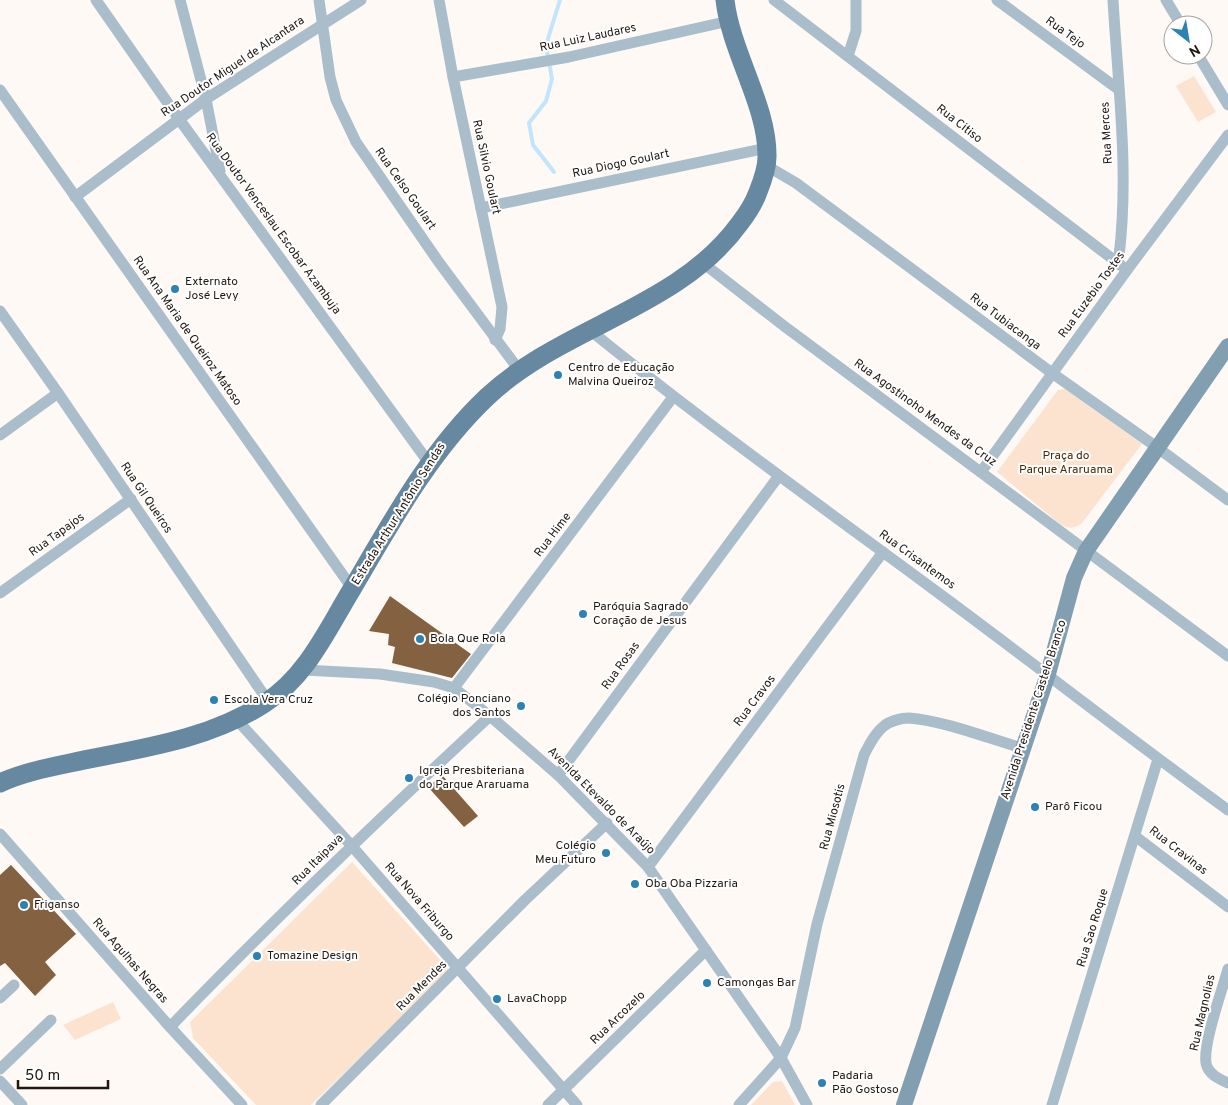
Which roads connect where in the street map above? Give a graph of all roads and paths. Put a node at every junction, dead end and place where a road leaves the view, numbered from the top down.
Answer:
1 (96, 0) edge
2 (180, 0) edge
3 (318, 0) edge
4 (361, 0) edge
5 (439, 0) edge
6 (725, 0) edge
7 (774, 0) edge
8 (856, 0) edge
9 (997, 0) edge
10 (1113, 0) edge
11 (1166, 0) edge
12 (1174, 15) edge
13 (728, 21) junction
14 (322, 24) junction
15 (848, 56) junction
16 (1204, 65) edge
17 (453, 77) junction
18 (1118, 89) junction
19 (0, 90) edge
20 (206, 99) junction
21 (1228, 105) edge
22 (179, 119) junction
23 (1228, 135) edge
24 (767, 157) junction
25 (221, 174) junction
26 (75, 197) junction
27 (481, 208) junction
28 (703, 263) junction
29 (1122, 267) junction
30 (0, 312) edge
31 (591, 330) junction
32 (495, 340) junction
33 (1228, 346) edge
34 (519, 370) junction
35 (1052, 373) junction
36 (58, 393) junction
37 (673, 397) junction
38 (0, 435) edge
39 (1158, 448) junction
40 (429, 463) junction
41 (981, 472) junction
42 (778, 477) junction
43 (131, 499) junction
44 (1228, 500) edge
45 (1086, 551) junction
46 (884, 552) junction
47 (352, 588) junction
48 (0, 593) edge
49 (1228, 656) edge
50 (304, 670) junction
51 (1048, 674) junction
52 (454, 688) junction
53 (268, 701) junction
54 (490, 716) junction
55 (237, 720) junction
56 (1022, 748) junction
57 (1158, 759) junction
58 (558, 775) junction
59 (0, 783) edge
60 (1228, 810) edge
61 (607, 823) junction
62 (0, 834) edge
63 (1135, 836) junction
64 (351, 845) junction
65 (648, 867) junction
66 (1228, 907) edge
67 (706, 950) junction
68 (458, 969) junction
69 (1228, 969) edge
70 (14, 985) dead end
71 (0, 998) edge
72 (51, 1020) dead end
73 (170, 1028) junction
74 (781, 1058) junction
75 (0, 1069) edge
76 (0, 1081) edge
77 (1228, 1083) edge
78 (564, 1090) junction
79 (22, 1105) edge
80 (242, 1105) edge
81 (321, 1105) edge
82 (548, 1105) edge
83 (577, 1105) edge
84 (739, 1105) edge
85 (807, 1105) edge
86 (904, 1105) edge
87 (1052, 1105) edge

1 - 22 street, Rua Doutor Venceslau Escobar Azambuja
2 - 20 street
3 - 14 street, Rua Celso Goulart
4 - 14 street, Rua Doutor Miguel de Alcantara
5 - 17 street, Rua Silvio Goulart
6 - 13 main road
7 - 15 street, Rua Citiso
8 - 15 street
9 - 18 street, Rua Tejo
10 - 18 street, Rua Merces
11 - 12 street
13 - 17 street, Rua Luiz Laudares
13 - 24 main road
14 - 20 street, Rua Doutor Miguel de Alcantara
14 - 32 street, Rua Celso Goulart
15 - 29 street, Rua Citiso
16 - 21 street
17 - 27 street, Rua Silvio Goulart
18 - 29 street, Rua Merces
19 - 26 street, Rua Ana Maria de Queiroz Matoso
20 - 22 street, Rua Doutor Miguel de Alcantara
20 - 25 street
22 - 25 street, Rua Doutor Venceslau Escobar Azambuja
22 - 26 street, Rua Doutor Miguel de Alcantara
23 - 29 street, Rua Euzebio Tostes
24 - 27 street, Rua Diogo Goulart
24 - 28 main road, Estrada Arthur Antônio Sendas
24 - 35 street, Rua Tubiacanga
25 - 40 street, Rua Doutor Venceslau Escobar Azambuja
26 - 47 street, Rua Ana Maria de Queiroz Matoso
27 - 32 street, Rua Silvio Goulart
28 - 31 main road, Estrada Arthur Antônio Sendas
28 - 41 street, Rua Agostinoho Mendes da Cruz
29 - 35 street, Rua Euzebio Tostes
30 - 36 street, Rua Gil Queiros
31 - 34 main road, Estrada Arthur Antônio Sendas
31 - 37 street, Rua Crisantemos
32 - 34 street, Rua Celso Goulart
33 - 39 street, Avenida Presidente Castelo Branco
34 - 40 main road, Estrada Arthur Antônio Sendas
35 - 39 street, Rua Tubiacanga
35 - 41 street, Rua Euzebio Tostes
36 - 38 street
36 - 43 street, Rua Gil Queiros
37 - 42 street, Rua Crisantemos
37 - 52 street, Rua Hime
39 - 44 street, Rua Tubiacanga
39 - 45 street, Avenida Presidente Castelo Branco
40 - 47 main road, Estrada Arthur Antônio Sendas
41 - 45 street, Rua Agostinoho Mendes da Cruz
42 - 46 street, Rua Crisantemos
42 - 58 street, Rua Rosas
43 - 48 street, Rua Tapajos
43 - 53 street, Rua Gil Queiros
45 - 49 street, Rua Agostinoho Mendes da Cruz
45 - 51 street, Avenida Presidente Castelo Branco
46 - 51 street, Rua Crisantemos
46 - 65 street, Rua Cravos
47 - 50 main road, Estrada Arthur Antônio Sendas
50 - 52 street, Avenida Etevaldo de Araújo
50 - 53 main road, Estrada Arthur Antônio Sendas
51 - 56 street, Avenida Presidente Castelo Branco
51 - 57 street, Rua Crisantemos
52 - 54 street, Avenida Etevaldo de Araújo
53 - 55 main road, Estrada Arthur Antônio Sendas
54 - 58 street, Avenida Etevaldo de Araújo
54 - 64 street, Rua Itaipava
55 - 59 main road, Estrada Arthur Antônio Sendas
55 - 64 street, Rua Nova Friburgo
56 - 74 street, Rua Miosotis
56 - 86 street, Avenida Presidente Castelo Branco
57 - 60 street, Rua Crisantemos
57 - 63 street, Rua Sao Roque
58 - 61 street, Avenida Etevaldo de Araújo
61 - 65 street, Avenida Etevaldo de Araújo
61 - 68 street, Rua Mendes
62 - 73 street, Rua Agulhas Negras
63 - 66 street, Rua Cravinas
63 - 87 street, Rua Sao Roque
64 - 68 street, Rua Nova Friburgo
64 - 73 street, Rua Itaipava
65 - 67 street, Avenida Etevaldo de Araújo
67 - 74 street, Avenida Etevaldo de Araújo
67 - 78 street, Rua Arcozelo
68 - 78 street, Rua Nova Friburgo
68 - 81 street, Rua Mendes
69 - 77 street, Rua Magnolias
70 - 71 street
72 - 75 street
73 - 80 street, Rua Agulhas Negras
74 - 84 street, Rua Miosotis
74 - 85 street, Avenida Etevaldo de Araújo
76 - 79 street
78 - 82 street, Rua Arcozelo
78 - 83 street, Rua Nova Friburgo

